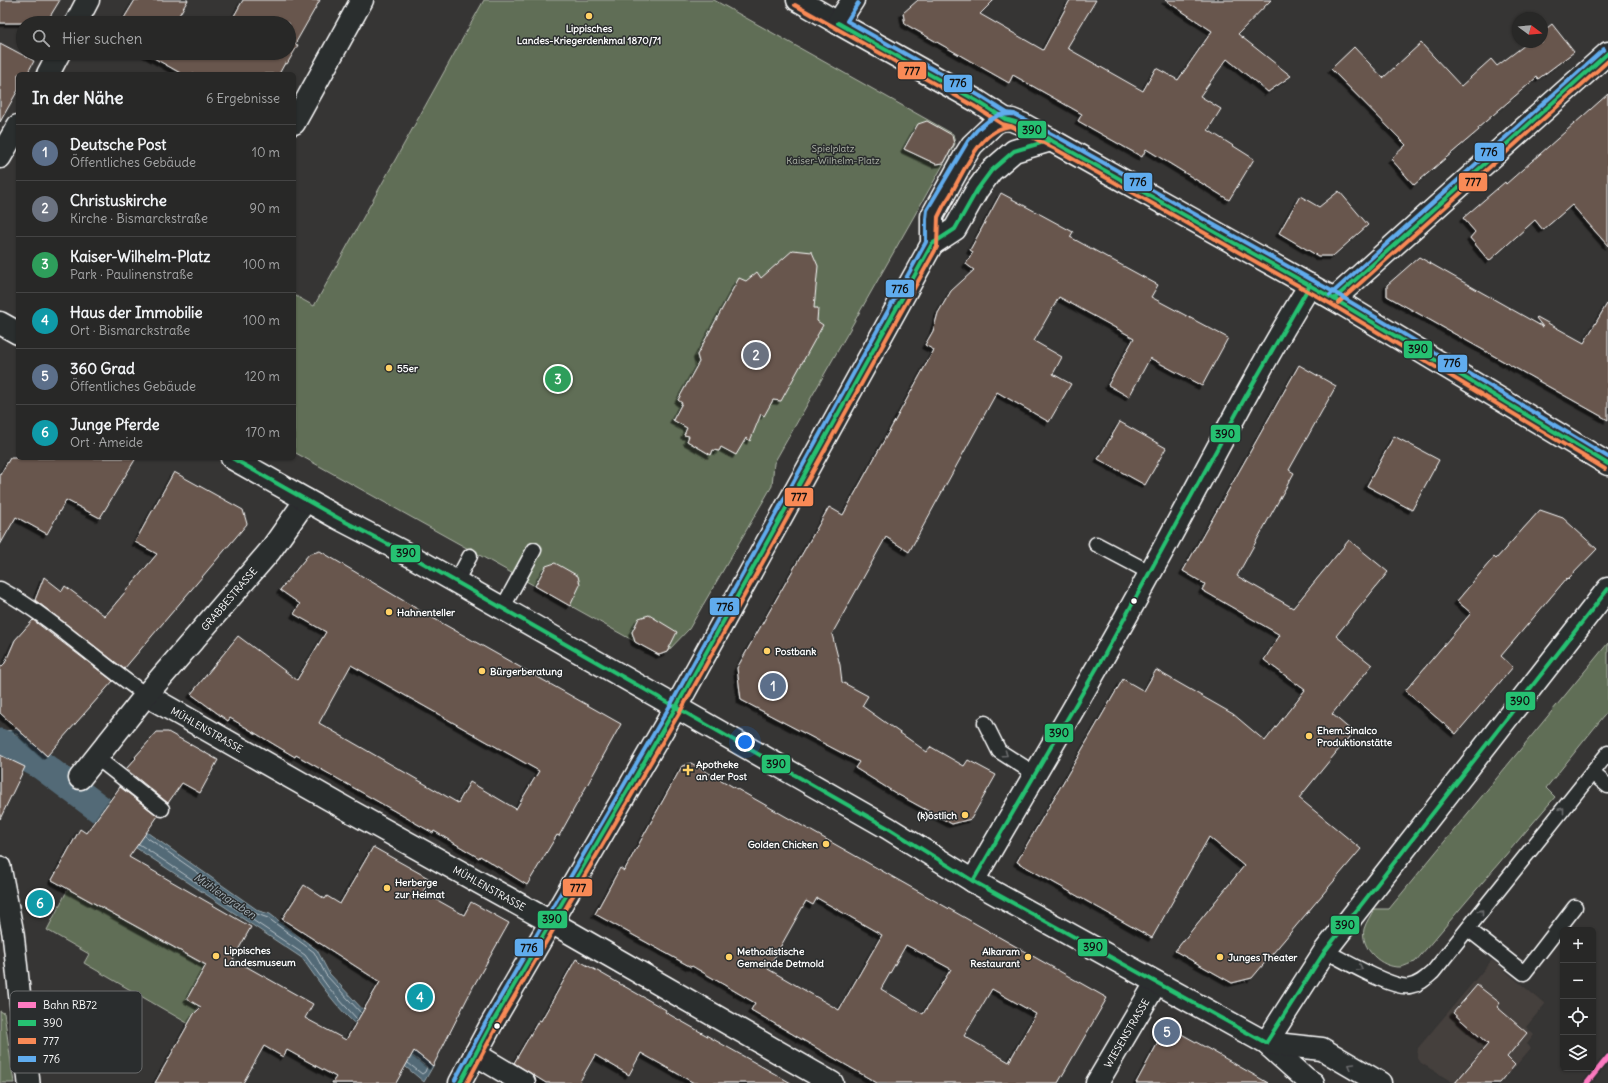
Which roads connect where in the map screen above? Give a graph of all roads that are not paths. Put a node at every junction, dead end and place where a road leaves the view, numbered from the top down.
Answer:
1 (88, 0) edge
2 (362, 0) edge
3 (798, 0) edge
4 (853, 0) edge
5 (80, 16) edge
6 (838, 23) junction
7 (1608, 53) edge
8 (55, 60) edge
9 (49, 72) edge
10 (296, 119) edge
11 (1005, 119) junction
12 (16, 129) edge
13 (1051, 140) junction
14 (0, 157) edge
15 (932, 244) junction
16 (1310, 285) junction
17 (1334, 299) junction
18 (0, 323) edge
19 (16, 332) edge
20 (236, 460) edge
21 (1608, 464) edge
22 (306, 500) junction
23 (1096, 544) dead end
24 (534, 550) dead end
25 (470, 556) dead end
26 (1151, 573) junction
27 (456, 582) junction
28 (1608, 589) edge
29 (5, 592) edge
30 (502, 609) junction
31 (146, 695) junction
32 (676, 707) junction
33 (985, 723) dead end
34 (1608, 753) edge
35 (96, 757) junction
36 (1592, 773) junction
37 (1035, 774) junction
38 (80, 778) dead end
39 (1608, 786) edge
40 (162, 809) dead end
41 (0, 868) edge
42 (973, 881) junction
43 (1575, 907) dead end
44 (551, 922) junction
45 (1468, 929) junction
46 (1326, 951) junction
47 (1156, 983) junction
48 (19, 991) edge
49 (1266, 1043) junction
50 (475, 1054) junction
51 (28, 1073) edge
52 (29, 1083) edge
53 (460, 1083) edge
54 (524, 1083) edge
55 (832, 1083) edge
56 (1097, 1083) edge
57 (1313, 1083) edge
58 (1380, 1083) edge

1 - 5 street
2 - 10 street
3 - 6 street
4 - 6 street
6 - 11 street
7 - 17 street
8 - 9 street
11 - 13 street
11 - 15 street
12 - 14 street
13 - 15 street
13 - 16 street
15 - 32 street
16 - 17 street
16 - 26 street
17 - 21 street
18 - 19 street
20 - 22 street
22 - 27 street
22 - 31 street, GRABBESTRASSE
23 - 26 lane
24 - 30 lane
25 - 27 lane
26 - 37 street
27 - 30 street
28 - 46 street
29 - 31 lane
30 - 32 street
31 - 35 street, GRABBESTRASSE
31 - 44 street, MÜHLENSTRASSE
32 - 42 street
32 - 44 street
33 -> 37 lane
34 - 36 lane
35 - 38 street, GRABBESTRASSE
35 - 40 lane
36 - 39 lane
45 -> 36 lane
37 - 42 street
41 - 48 street
42 - 47 street
43 - 45 lane
44 - 50 street
44 - 55 street, MÜHLENSTRASSE
46 -> 45 lane
46 - 49 street
47 - 49 street
47 - 56 street, WIESENSTRASSE
49 - 57 street
58 -> 49 street
50 - 53 street
50 - 54 street
51 - 52 street

